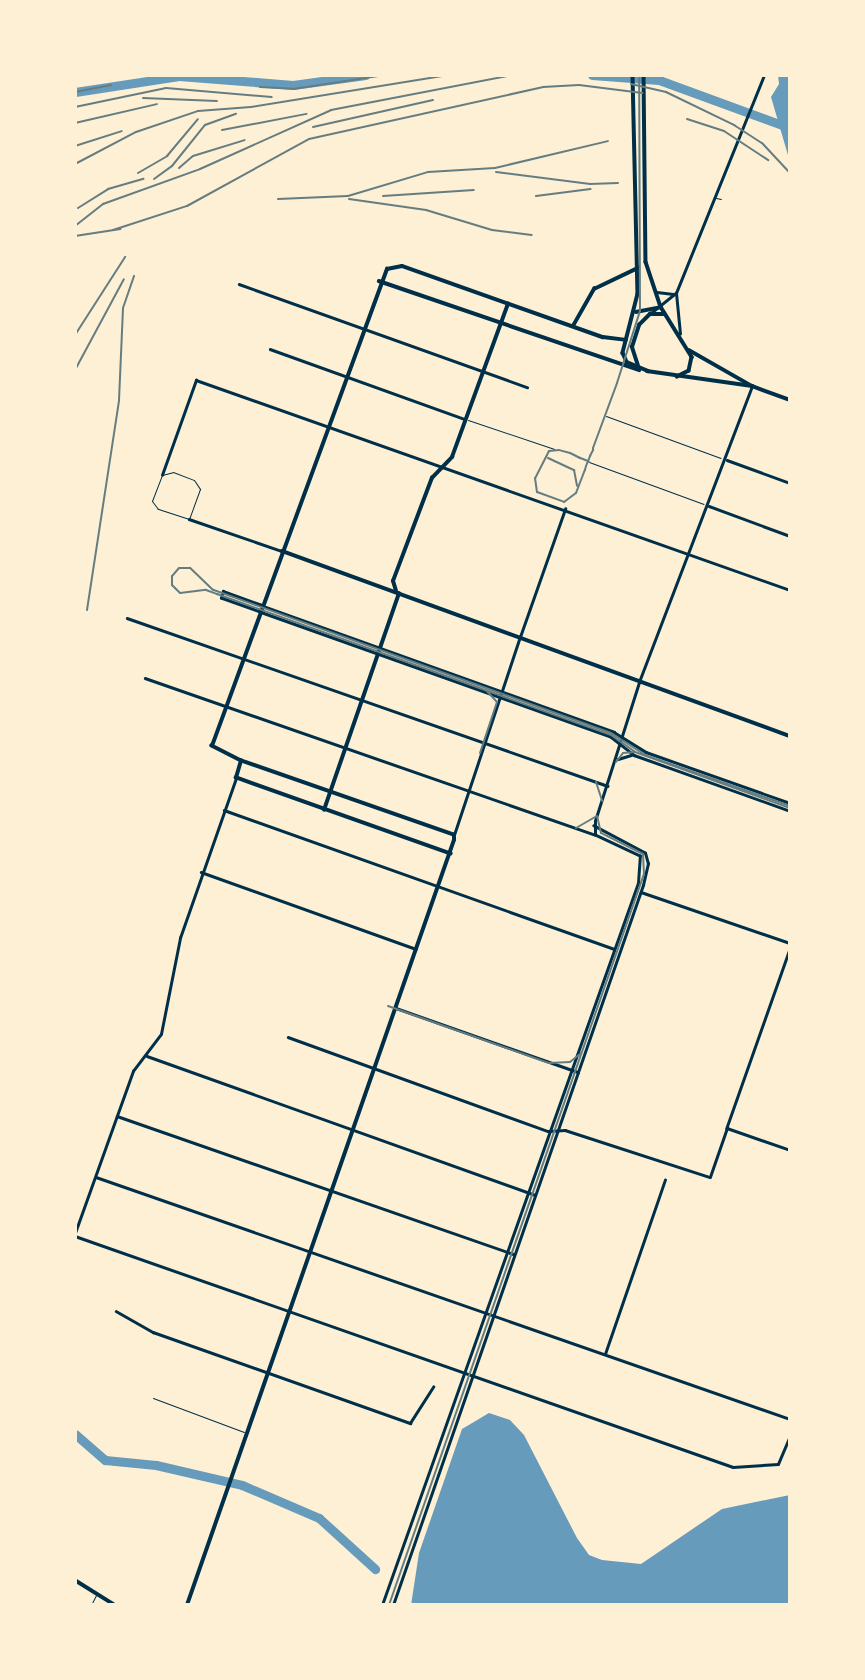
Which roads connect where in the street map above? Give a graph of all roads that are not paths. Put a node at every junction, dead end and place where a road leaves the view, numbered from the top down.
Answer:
1 (634, 75) edge
2 (644, 75) edge
3 (764, 75) edge
4 (638, 268) junction
5 (379, 281) junction
6 (239, 284) dead end
7 (653, 288) junction
8 (676, 293) junction
9 (508, 304) junction
10 (661, 307) junction
11 (636, 313) junction
12 (650, 314) junction
13 (667, 317) junction
14 (501, 324) junction
15 (573, 326) junction
16 (362, 329) junction
17 (626, 340) junction
18 (684, 344) junction
19 (270, 349) dead end
20 (688, 349) junction
21 (648, 371) junction
22 (483, 372) junction
23 (345, 376) junction
24 (677, 377) junction
25 (752, 386) junction
26 (527, 387) dead end
27 (790, 400) edge
28 (606, 416) dead end
29 (466, 420) junction
30 (327, 426) junction
31 (554, 449) dead end
32 (727, 460) junction
33 (589, 462) dead end
34 (445, 467) junction
35 (162, 475) junction
36 (790, 483) edge
37 (709, 506) junction
38 (565, 509) junction
39 (189, 519) junction
40 (790, 536) edge
41 (282, 551) junction
42 (689, 554) junction
43 (790, 590) edge
44 (399, 593) junction
45 (262, 606) junction
46 (260, 612) junction
47 (127, 618) dead end
48 (520, 637) junction
49 (382, 648) junction
50 (379, 655) junction
51 (242, 658) junction
52 (145, 678) dead end
53 (639, 682) junction
54 (501, 694) junction
55 (363, 701) junction
56 (226, 704) junction
57 (790, 736) edge
58 (621, 737) junction
59 (620, 743) junction
60 (483, 744) junction
61 (347, 745) junction
62 (634, 755) junction
63 (241, 761) junction
64 (616, 762) junction
65 (236, 778) junction
66 (608, 786) junction
67 (467, 789) junction
68 (330, 792) junction
69 (790, 803) edge
70 (224, 810) junction
71 (324, 810) junction
72 (790, 811) edge
73 (594, 826) junction
74 (454, 835) junction
75 (595, 835) junction
76 (451, 854) junction
77 (201, 872) junction
78 (439, 888) junction
79 (641, 892) junction
80 (634, 894) junction
81 (790, 943) edge
82 (416, 949) junction
83 (614, 949) junction
84 (790, 949) edge
85 (396, 1008) junction
86 (288, 1037) dead end
87 (147, 1056) junction
88 (374, 1068) junction
89 (570, 1069) junction
90 (578, 1072) junction
91 (117, 1116) junction
92 (727, 1128) junction
93 (353, 1129) junction
94 (557, 1129) junction
95 (548, 1130) junction
96 (790, 1150) edge
97 (96, 1177) junction
98 (665, 1180) dead end
99 (331, 1191) junction
100 (527, 1192) junction
101 (535, 1195) junction
102 (75, 1235) edge
103 (310, 1250) junction
104 (506, 1252) junction
105 (514, 1255) junction
106 (116, 1311) dead end
107 (290, 1311) junction
108 (485, 1311) junction
109 (494, 1314) junction
110 (605, 1354) junction
111 (268, 1373) junction
112 (464, 1373) junction
113 (472, 1376) junction
114 (433, 1387) dead end
115 (153, 1398) dead end
116 (790, 1419) edge
117 (246, 1433) junction
118 (790, 1436) edge
119 (75, 1580) edge
120 (97, 1593) junction
121 (91, 1605) edge
122 (115, 1605) edge
123 (187, 1605) edge
124 (382, 1605) edge
125 (393, 1605) edge

1 - 4 main road
2 - 7 main road
3 - 8 street
4 - 11 main road
4 - 15 main road
5 - 9 main road
5 - 14 main road
5 - 16 main road
6 - 16 street
7 - 8 street
7 - 10 main road
8 - 10 street
8 - 18 street
9 - 14 main road
9 - 15 main road
10 - 11 main road
10 - 12 street
10 - 13 main road
11 - 17 main road
12 - 13 main road
12 - 21 main road
13 - 18 main road
14 - 21 main road
14 - 22 main road
15 - 17 main road
16 - 22 street
16 - 23 main road
17 - 21 main road
18 - 20 main road
19 - 23 street
20 - 24 main road
20 - 25 main road
21 - 24 main road
22 - 26 street
22 - 29 main road
23 - 29 street
23 - 30 main road
24 - 25 main road
25 - 27 main road
25 - 32 street
28 - 32 lane
29 - 31 lane
29 - 34 main road
30 - 34 street
30 - 35 street
30 - 41 main road
32 - 36 street
32 - 37 street
33 - 37 lane
34 - 38 street
34 - 44 main road
35 - 39 lane
35 - 39 lane
37 - 40 street
37 - 42 street
38 - 42 street
38 - 48 street
39 - 41 street
41 - 44 main road
41 - 45 main road
42 - 43 street
42 - 53 street
44 - 48 main road
44 - 49 main road
45 - 46 main road
45 - 46 street
45 - 49 street
46 - 50 street
46 - 51 main road
47 - 51 street
48 - 53 main road
48 - 54 street
49 - 50 main road
49 - 54 street
50 - 54 street
50 - 55 main road
51 - 55 street
51 - 56 main road
52 - 56 street
53 - 57 main road
53 - 58 street
54 - 58 street
54 - 59 street
54 - 60 street
55 - 60 street
55 - 61 main road
56 - 61 street
56 - 63 main road
58 - 59 street
58 - 69 street
59 - 62 street
59 - 64 street
60 - 66 street
60 - 67 street
61 - 67 street
61 - 68 main road
62 - 64 street
62 - 72 street
63 - 65 main road
63 - 68 main road
64 - 66 street
65 - 70 street
65 - 71 main road
66 - 73 street
67 - 74 street
67 - 75 street
68 - 71 main road
68 - 74 main road
70 - 77 street
70 - 78 street
71 - 76 main road
73 - 75 street
73 - 79 street
74 - 76 main road
75 - 80 street
76 - 78 main road
77 - 82 street
77 - 87 street
78 - 82 main road
78 - 83 street
79 - 80 street
79 - 81 street
79 - 90 street
80 - 83 street
82 - 85 main road
83 - 89 street
84 - 92 street
85 - 88 main road
85 - 89 street
86 - 88 street
87 - 91 street
87 - 93 street
88 - 93 main road
88 - 95 street
89 - 90 street
89 - 95 street
90 - 94 street
91 - 97 street
91 - 99 street
92 - 94 street
92 - 96 street
93 - 99 main road
93 - 100 street
94 - 95 street
94 - 101 street
95 - 100 street
97 - 102 street
97 - 103 street
98 - 110 street
99 - 103 main road
99 - 104 street
100 - 101 street
100 - 104 street
101 - 105 street
102 - 107 street
103 - 107 main road
103 - 108 street
104 - 105 street
104 - 108 street
105 - 109 street
106 - 111 street
107 - 111 main road
107 - 112 street
108 - 109 street
108 - 112 street
109 - 110 street
109 - 113 street
110 - 116 street
111 - 114 street
111 - 117 main road
112 - 113 street
112 - 124 street
113 - 118 street
113 - 125 street
115 - 117 lane
117 - 123 main road
119 - 120 main road
120 - 121 lane
120 - 122 main road

